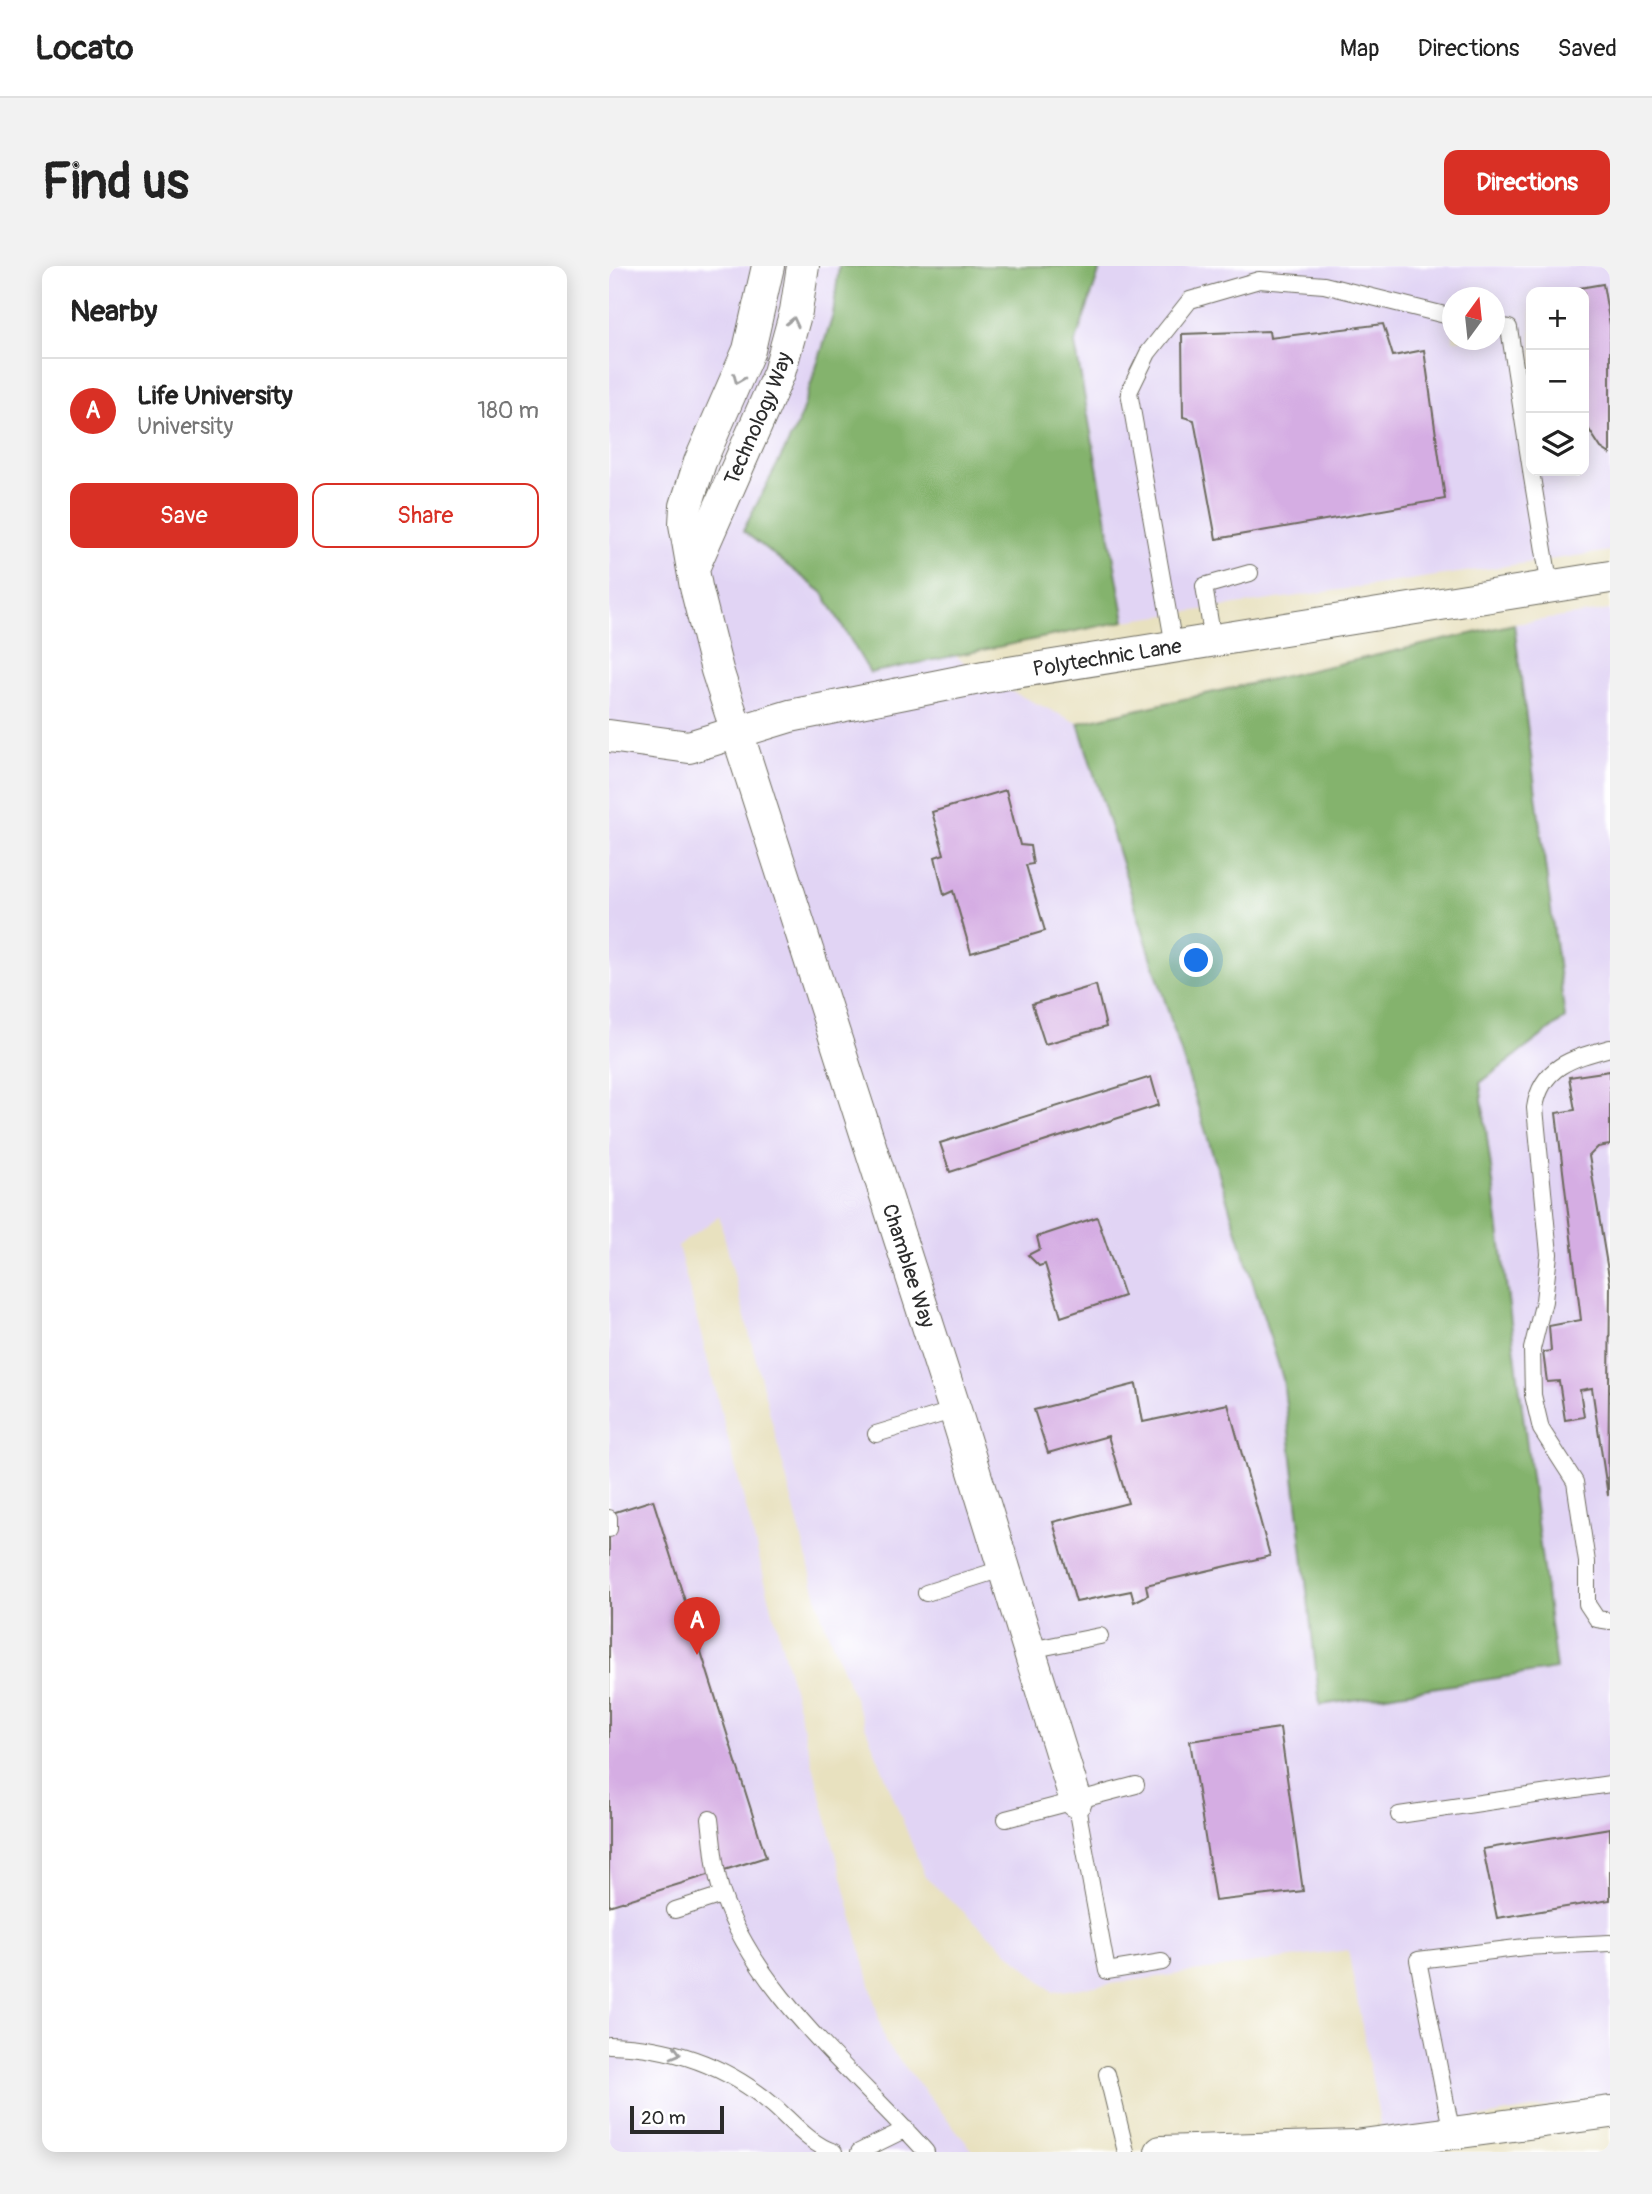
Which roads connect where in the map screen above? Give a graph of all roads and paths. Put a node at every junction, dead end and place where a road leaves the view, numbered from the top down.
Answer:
1 (768, 266) edge
2 (803, 266) edge
3 (1442, 314) edge
4 (1505, 327) edge
5 (1526, 438) edge
6 (1532, 476) edge
7 (694, 566) junction
8 (1251, 573) dead end
9 (1610, 577) edge
10 (1550, 587) junction
11 (1213, 640) junction
12 (1174, 646) junction
13 (739, 734) junction
14 (609, 736) edge
15 (1610, 1048) edge
16 (955, 1410) junction
17 (876, 1434) dead end
18 (609, 1518) edge
19 (609, 1529) edge
20 (1005, 1568) junction
21 (926, 1593) dead end
22 (1610, 1621) edge
23 (1100, 1636) dead end
24 (1030, 1650) junction
25 (1610, 1784) edge
26 (1136, 1785) dead end
27 (1076, 1801) junction
28 (1399, 1815) dead end
29 (710, 1819) dead end
30 (1006, 1819) dead end
31 (722, 1895) junction
32 (675, 1910) dead end
33 (1610, 1943) edge
34 (1161, 1962) dead end
35 (609, 2045) edge
36 (1107, 2074) dead end
37 (1610, 2112) edge
38 (906, 2129) junction
39 (1452, 2134) junction
40 (834, 2152) edge
41 (859, 2152) edge
42 (926, 2152) edge
43 (1126, 2152) edge
44 (1161, 2152) edge

1 -> 7 street, Technology Way
7 -> 2 street, Technology Way
3 - 12 lane
4 - 5 lane
6 - 10 lane
7 - 13 street, Technology Way
8 - 11 lane
9 - 10 street, Polytechnic Lane
10 - 11 street, Polytechnic Lane
11 - 12 street, Polytechnic Lane
12 - 13 street, Polytechnic Lane
13 - 14 street, Polytechnic Lane
13 - 16 street, Chamblee Way
15 - 22 lane
16 - 17 lane
16 - 20 street, Chamblee Way
18 - 19 lane
20 - 21 lane
20 - 24 street, Chamblee Way
23 - 24 lane
24 - 27 street, Chamblee Way
25 - 28 lane
26 - 27 lane
27 - 30 lane
27 - 34 lane
29 - 31 lane
31 - 32 lane
31 - 38 lane
33 - 39 lane
35 -> 40 lane
36 - 43 lane
37 - 39 street
38 - 41 lane
38 - 42 lane
39 - 44 street

